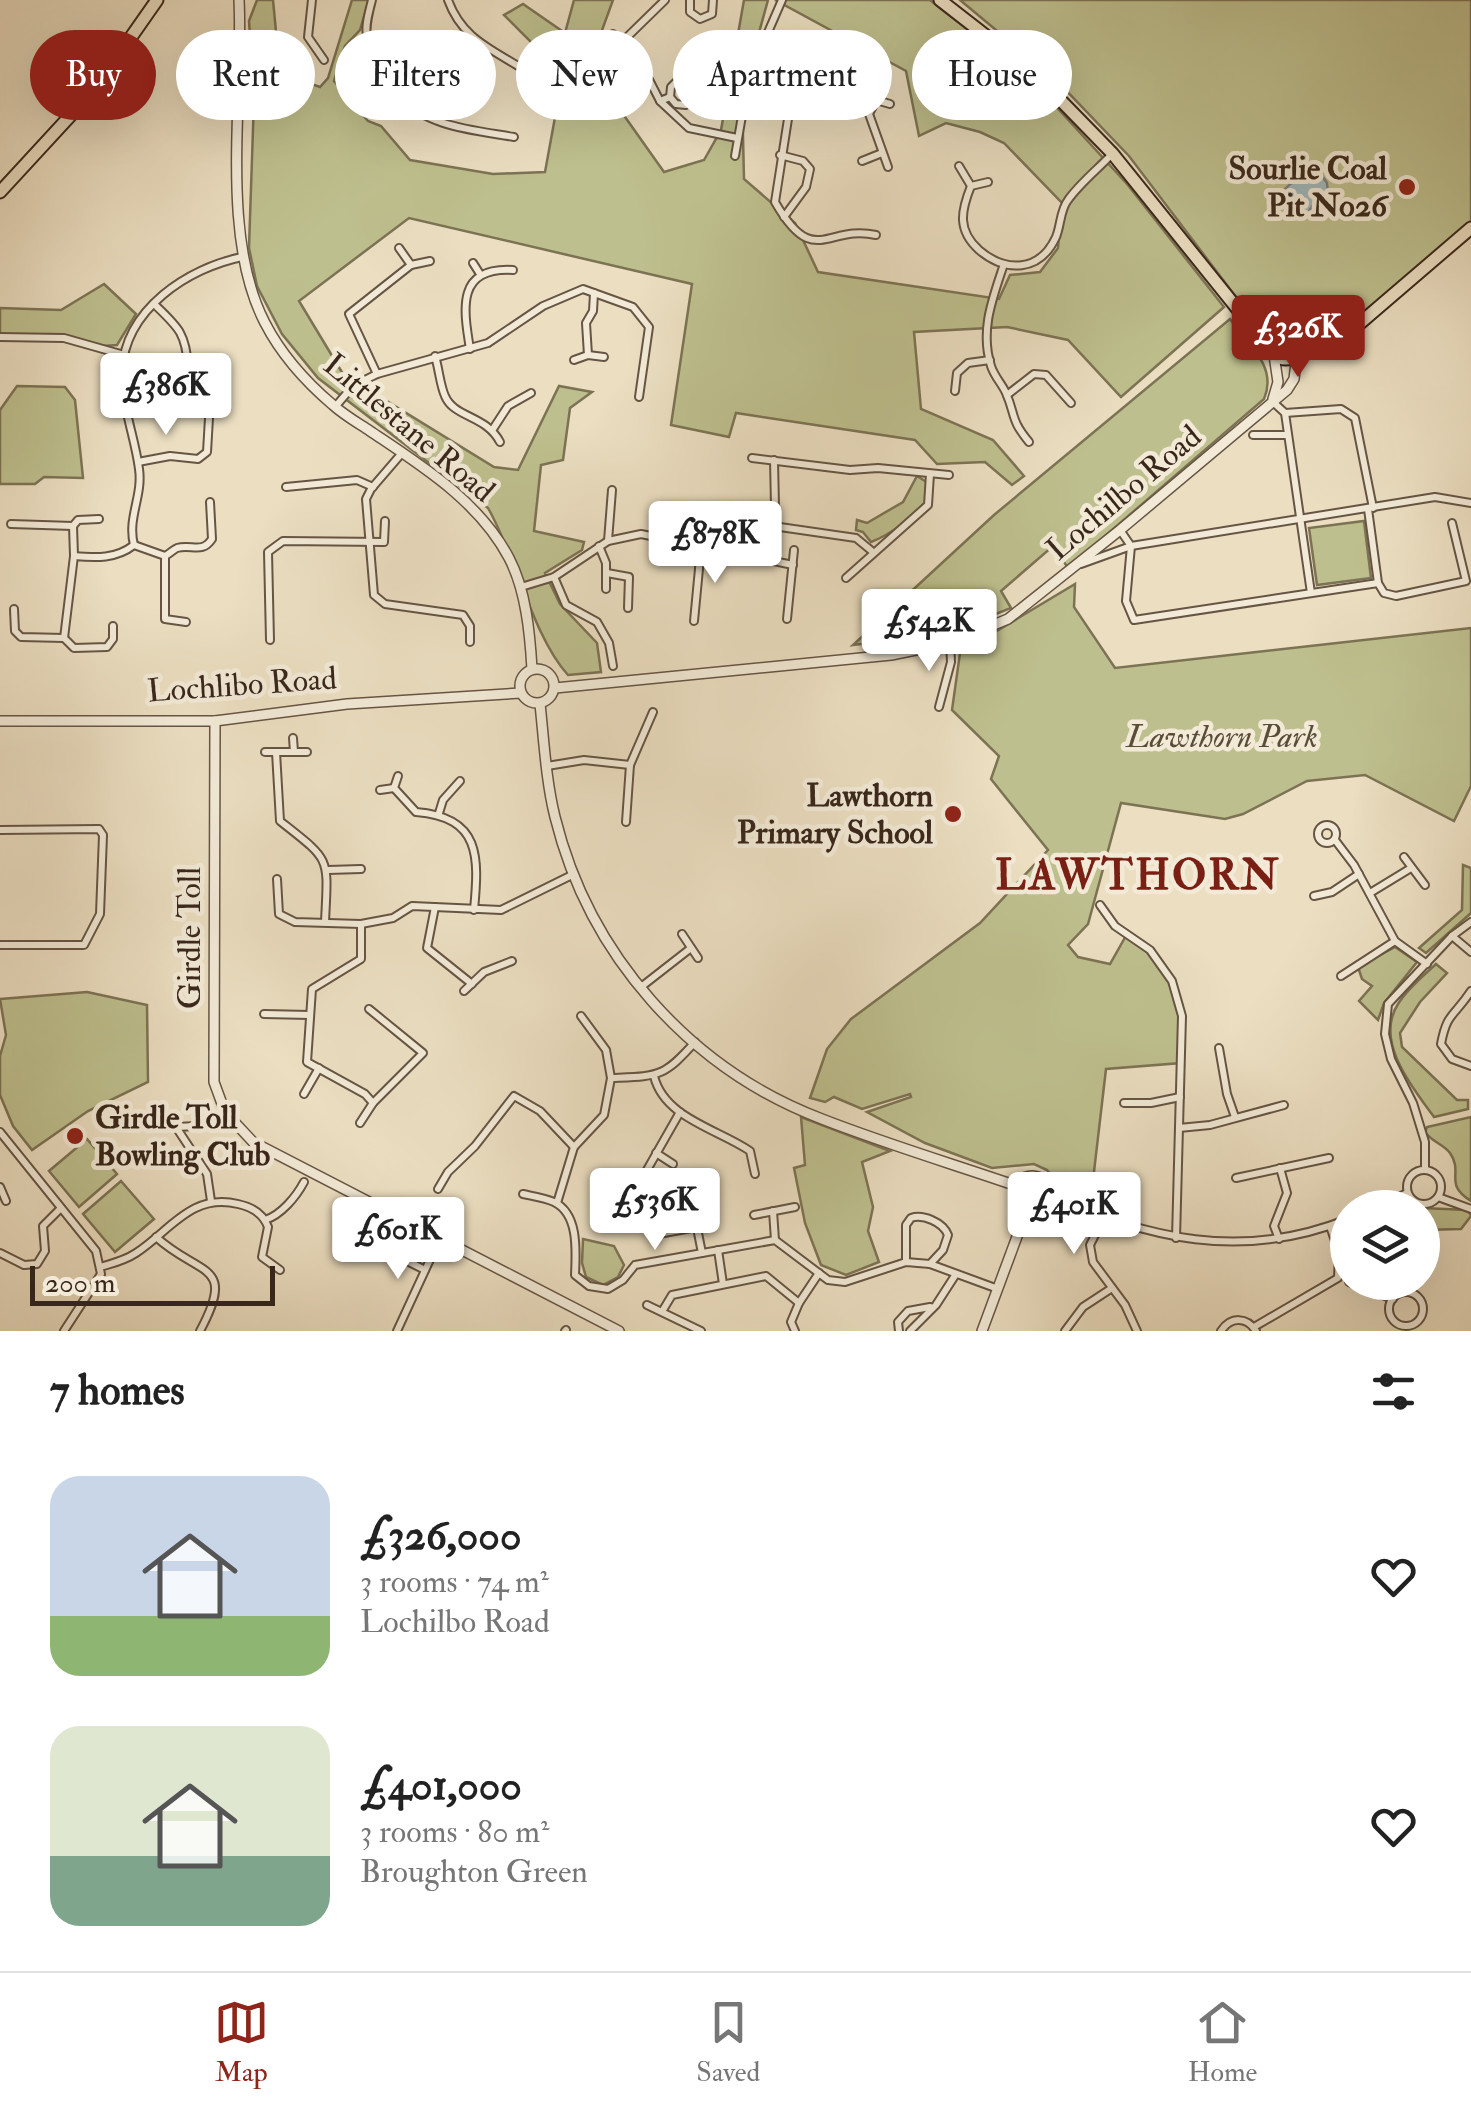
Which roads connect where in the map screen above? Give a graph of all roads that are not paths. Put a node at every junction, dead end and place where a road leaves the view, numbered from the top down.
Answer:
1 (156, 0) edge
2 (239, 0) edge
3 (250, 0) edge
4 (312, 0) edge
5 (363, 0) edge
6 (448, 0) edge
7 (666, 0) edge
8 (690, 0) edge
9 (712, 0) edge
10 (782, 0) edge
11 (940, 0) edge
12 (372, 1) edge
13 (240, 18) junction
14 (635, 30) edge
15 (769, 30) edge
16 (324, 60) dead end
17 (516, 65) edge
18 (653, 87) edge
19 (670, 96) junction
20 (660, 101) junction
21 (740, 120) edge
22 (786, 120) edge
23 (871, 120) edge
24 (514, 137) dead end
25 (737, 138) junction
26 (1112, 153) junction
27 (780, 154) junction
28 (882, 154) junction
29 (735, 156) dead end
30 (862, 161) dead end
31 (959, 166) dead end
32 (888, 168) dead end
33 (988, 182) dead end
34 (970, 186) junction
35 (0, 192) edge
36 (784, 218) junction
37 (1471, 228) edge
38 (876, 235) dead end
39 (399, 248) dead end
40 (242, 257) junction
41 (430, 261) dead end
42 (474, 263) dead end
43 (411, 265) junction
44 (1003, 266) junction
45 (513, 270) dead end
46 (480, 274) junction
47 (594, 292) junction
48 (154, 304) junction
49 (1238, 310) junction
50 (1287, 328) junction
51 (1327, 332) junction
52 (0, 337) edge
53 (470, 349) junction
54 (1299, 353) junction
55 (588, 354) junction
56 (1274, 354) junction
57 (124, 355) junction
58 (435, 356) junction
59 (604, 358) dead end
60 (574, 360) dead end
61 (990, 360) junction
62 (188, 366) dead end
63 (377, 374) junction
64 (955, 391) dead end
65 (532, 394) dead end
66 (1007, 395) junction
67 (640, 397) dead end
68 (210, 400) dead end
69 (1272, 402) junction
70 (1071, 403) dead end
71 (334, 408) junction
72 (1285, 413) junction
73 (493, 428) junction
74 (1288, 435) junction
75 (1253, 436) dead end
76 (500, 442) dead end
77 (1029, 442) dead end
78 (402, 453) junction
79 (752, 458) dead end
80 (774, 460) junction
81 (138, 462) junction
82 (930, 474) junction
83 (948, 474) dead end
84 (286, 487) dead end
85 (372, 487) junction
86 (612, 490) dead end
87 (210, 502) dead end
88 (1471, 503) edge
89 (1370, 509) junction
90 (1300, 516) junction
91 (99, 519) dead end
92 (385, 521) dead end
93 (1452, 523) dead end
94 (12, 524) dead end
95 (73, 526) junction
96 (773, 526) junction
97 (1120, 530) junction
98 (608, 541) junction
99 (369, 542) junction
100 (134, 545) junction
101 (600, 546) junction
102 (1131, 546) junction
103 (700, 548) junction
104 (794, 550) dead end
105 (873, 552) junction
106 (74, 556) junction
107 (164, 556) junction
108 (770, 560) junction
109 (793, 565) junction
110 (1075, 566) junction
111 (607, 573) junction
112 (554, 576) junction
113 (846, 578) dead end
114 (1378, 583) junction
115 (520, 588) junction
116 (606, 590) dead end
117 (1311, 593) junction
118 (628, 608) dead end
119 (14, 609) dead end
120 (786, 619) dead end
121 (694, 621) dead end
122 (186, 622) dead end
123 (113, 626) dead end
124 (64, 638) junction
125 (270, 640) dead end
126 (470, 642) dead end
127 (950, 643) junction
128 (613, 666) dead end
129 (537, 669) junction
130 (520, 688) junction
131 (555, 688) junction
132 (540, 704) junction
133 (939, 707) dead end
134 (653, 712) dead end
135 (0, 721) edge
136 (214, 722) junction
137 (294, 738) dead end
138 (265, 752) dead end
139 (276, 752) junction
140 (294, 752) junction
141 (307, 752) dead end
142 (630, 765) junction
143 (547, 766) junction
144 (398, 776) dead end
145 (460, 781) dead end
146 (394, 788) junction
147 (380, 790) dead end
148 (440, 814) junction
149 (626, 822) dead end
150 (0, 830) edge
151 (1335, 840) dead end
152 (1404, 857) dead end
153 (1410, 868) junction
154 (361, 869) dead end
155 (328, 870) junction
156 (574, 874) junction
157 (1359, 874) junction
158 (277, 879) dead end
159 (1425, 885) dead end
160 (1370, 893) junction
161 (1314, 896) dead end
162 (1100, 905) dead end
163 (434, 906) junction
164 (474, 910) junction
165 (325, 922) junction
166 (1471, 922) edge
167 (362, 924) junction
168 (682, 934) dead end
169 (1452, 936) junction
170 (1395, 941) junction
171 (0, 945) edge
172 (691, 948) junction
173 (1471, 952) edge
174 (698, 958) dead end
175 (512, 961) dead end
176 (1427, 964) junction
177 (1341, 976) dead end
178 (472, 984) junction
179 (640, 988) junction
180 (464, 991) dead end
181 (1471, 992) edge
182 (370, 1009) dead end
183 (264, 1014) dead end
184 (310, 1015) junction
185 (581, 1016) dead end
186 (695, 1042) junction
187 (1219, 1048) dead end
188 (1471, 1066) edge
189 (319, 1068) junction
190 (654, 1076) junction
191 (611, 1078) junction
192 (304, 1094) dead end
193 (1180, 1097) junction
194 (373, 1102) junction
195 (1124, 1102) dead end
196 (1284, 1105) dead end
197 (680, 1112) junction
198 (1235, 1116) junction
199 (360, 1123) dead end
200 (197, 1126) dead end
201 (1179, 1128) junction
202 (0, 1132) edge
203 (574, 1147) junction
204 (656, 1153) junction
205 (1329, 1158) dead end
206 (674, 1164) dead end
207 (1280, 1168) junction
208 (1425, 1170) junction
209 (755, 1174) dead end
210 (1236, 1178) dead end
211 (304, 1182) dead end
212 (1018, 1186) junction
213 (0, 1187) edge
214 (438, 1189) dead end
215 (1408, 1190) edge
216 (1439, 1190) edge
217 (635, 1191) dead end
218 (523, 1194) dead end
219 (1048, 1195) junction
220 (1440, 1198) edge
221 (6, 1201) dead end
222 (212, 1201) junction
223 (556, 1203) junction
224 (795, 1207) dead end
225 (1028, 1207) junction
226 (62, 1208) junction
227 (644, 1208) dead end
228 (1471, 1209) edge
229 (774, 1212) junction
230 (754, 1216) dead end
231 (1103, 1218) junction
232 (265, 1220) junction
233 (708, 1225) dead end
234 (1330, 1226) edge
235 (697, 1228) junction
236 (156, 1236) junction
237 (1176, 1238) junction
238 (1279, 1238) junction
239 (775, 1240) junction
240 (718, 1250) junction
241 (434, 1251) dead end
242 (0, 1252) edge
243 (702, 1253) junction
244 (395, 1255) dead end
245 (906, 1262) junction
246 (930, 1264) junction
247 (100, 1267) junction
248 (280, 1270) dead end
249 (424, 1270) junction
250 (819, 1273) junction
251 (956, 1274) junction
252 (1330, 1283) edge
253 (723, 1284) junction
254 (1112, 1288) junction
255 (998, 1289) junction
256 (1392, 1299) joint
257 (798, 1304) junction
258 (647, 1305) dead end
259 (936, 1305) junction
260 (662, 1310) junction
261 (1255, 1329) edge
262 (64, 1331) edge
263 (200, 1331) edge
264 (397, 1331) edge
265 (619, 1331) edge
266 (701, 1331) edge
267 (796, 1331) edge
268 (899, 1331) edge
269 (910, 1331) edge
270 (982, 1331) edge
271 (1066, 1331) edge
272 (1136, 1331) edge
273 (1221, 1331) edge

1 - 35 main road
2 - 13 street, Littlestane Road
3 - 13 street, Littlestane Road
4 - 16 street
5 - 12 street
6 - 17 street
7 - 14 street
8 - 9 street
10 - 15 street
11 - 26 main road
12 - 24 street
13 - 40 street, Littlestane Road
18 - 20 street
19 - 19 street
19 - 20 street
20 - 25 street
21 - 25 street
22 - 27 street
23 - 28 street
25 - 29 street
26 - 44 street
26 - 49 main road
27 - 36 street
27 - 36 street
28 - 30 street
28 - 32 street
31 - 34 street
33 - 34 street
34 - 44 street
36 - 38 street
37 - 51 main road
39 - 43 street
40 - 48 street
40 - 71 street, Littlestane Road
41 - 43 street
42 - 46 street
43 - 63 street
44 - 61 street
45 - 46 street
46 - 53 street
47 - 53 street
47 - 55 street
47 - 67 street
48 - 57 street
48 - 62 street
49 - 50 main road
49 - 56 main road
50 - 51 main road
50 - 54 main road
50 - 56 main road
51 - 54 main road
52 - 57 street
53 - 58 street
54 - 56 main road
54 - 69 street, Lochilbo Road
55 - 59 street
55 - 60 street
56 - 69 street
57 - 81 street
58 - 63 street
58 - 73 street
61 - 64 street
61 - 66 street
63 - 71 street
65 - 73 street
66 - 70 street
66 - 77 street
68 - 81 street
69 - 72 street
69 - 97 street, Lochilbo Road
71 - 78 street, Littlestane Road
72 - 74 street
72 - 89 street
73 - 76 street
74 - 75 street
74 - 90 street
78 - 85 street
78 - 115 street, Littlestane Road
79 - 80 street
80 - 82 street
80 - 96 street
81 - 100 street
82 - 83 street
82 - 105 street
84 - 85 street
85 - 99 street
86 - 98 street
87 - 107 street
88 - 89 street
89 - 90 street
89 - 114 street
90 - 102 street
90 - 117 street
91 - 95 street
92 - 99 street
93 - 114 street
94 - 95 street
95 - 106 street
96 - 105 street
96 - 108 street
97 - 102 street
97 - 110 street, Lochilbo Road
98 - 101 street
98 - 103 street
99 - 125 street
99 - 126 street
100 - 106 street
100 - 107 street
101 - 111 street
101 - 112 street
102 - 110 street
102 - 117 street
103 - 108 street
103 - 121 street
104 - 109 street
105 - 113 street
106 - 124 street
107 - 122 street
108 - 109 street
109 - 120 street
110 - 127 street, Lochilbo Road
111 - 116 street
111 - 118 street
112 - 115 street
112 - 128 street
114 - 117 street
115 - 129 street, Littlestane Road
119 - 124 street
123 - 124 street
127 - 131 street, Lochilbo Road
127 - 133 street
129 - 130 street
129 - 131 street
130 - 132 street
130 - 136 street, Lochlibo Road
131 - 132 street
132 - 143 street
134 - 142 street
135 - 136 street, Lochlibo Road
136 - 265 street, Girdle Toll
137 - 140 street
138 - 139 street
139 - 140 street
139 - 155 street
140 - 141 street
142 - 143 street
142 - 149 street
143 - 156 street
144 - 146 street
145 - 148 street
146 - 147 street
146 - 148 street
148 - 164 street
150 - 171 street
151 - 157 street
152 - 153 street
153 - 159 street
153 - 160 street
154 - 155 street
155 - 165 street
156 - 164 street
156 - 179 street
157 - 160 street
157 - 161 street
158 - 165 street
160 - 170 street
162 - 193 street
163 - 164 street
163 - 167 street
163 - 178 street
165 - 167 street
166 - 169 street
167 - 184 street
168 - 172 street
169 - 173 street
169 - 176 street
170 - 176 street
170 - 177 street
172 - 174 street
172 - 179 street
175 - 178 street
176 - 208 street
178 - 180 street
179 - 186 street
181 - 188 street
182 - 194 street
183 - 184 street
184 - 189 street
185 - 191 street
186 - 190 street
186 - 212 street
187 - 198 street
189 - 192 street
189 - 194 street
190 - 191 street
190 - 197 street
191 - 203 street
193 - 195 street
193 - 201 street
194 - 199 street
196 - 198 street
197 - 204 street
197 - 209 street
198 - 201 street
200 - 222 street
201 - 237 street
202 - 226 street
203 - 214 street
203 - 223 street
204 - 206 street
204 - 217 street
205 - 207 street
207 - 210 street
207 - 238 street
208 - 215 street
208 - 216 street
211 - 232 street
212 - 219 street
212 - 225 street
213 - 221 street
218 - 223 street
219 - 225 street
219 - 231 street
220 - 228 street
222 - 232 street
222 - 236 street
223 - 243 street
224 - 229 street
225 - 255 street
226 - 242 street
226 - 247 street
227 - 235 street
229 - 230 street
229 - 239 street
231 - 237 street
231 - 254 street
232 - 248 street
233 - 235 street
234 - 238 street
235 - 243 street
236 - 247 street
236 - 263 street
237 - 238 street
239 - 240 street
239 - 250 street
240 - 243 street
240 - 253 street
241 - 249 street
244 - 249 street
245 - 246 street
245 - 246 street
245 - 250 street
246 - 251 street
247 - 262 street
249 - 264 street
250 - 257 street
251 - 255 street
251 - 259 street
252 - 261 street
253 - 257 street
253 - 260 street
254 - 271 street
254 - 272 street
255 - 270 street
256 - 256 street
257 - 267 street
258 - 260 street
259 - 268 street
259 - 269 street
260 - 266 street
261 - 273 street

